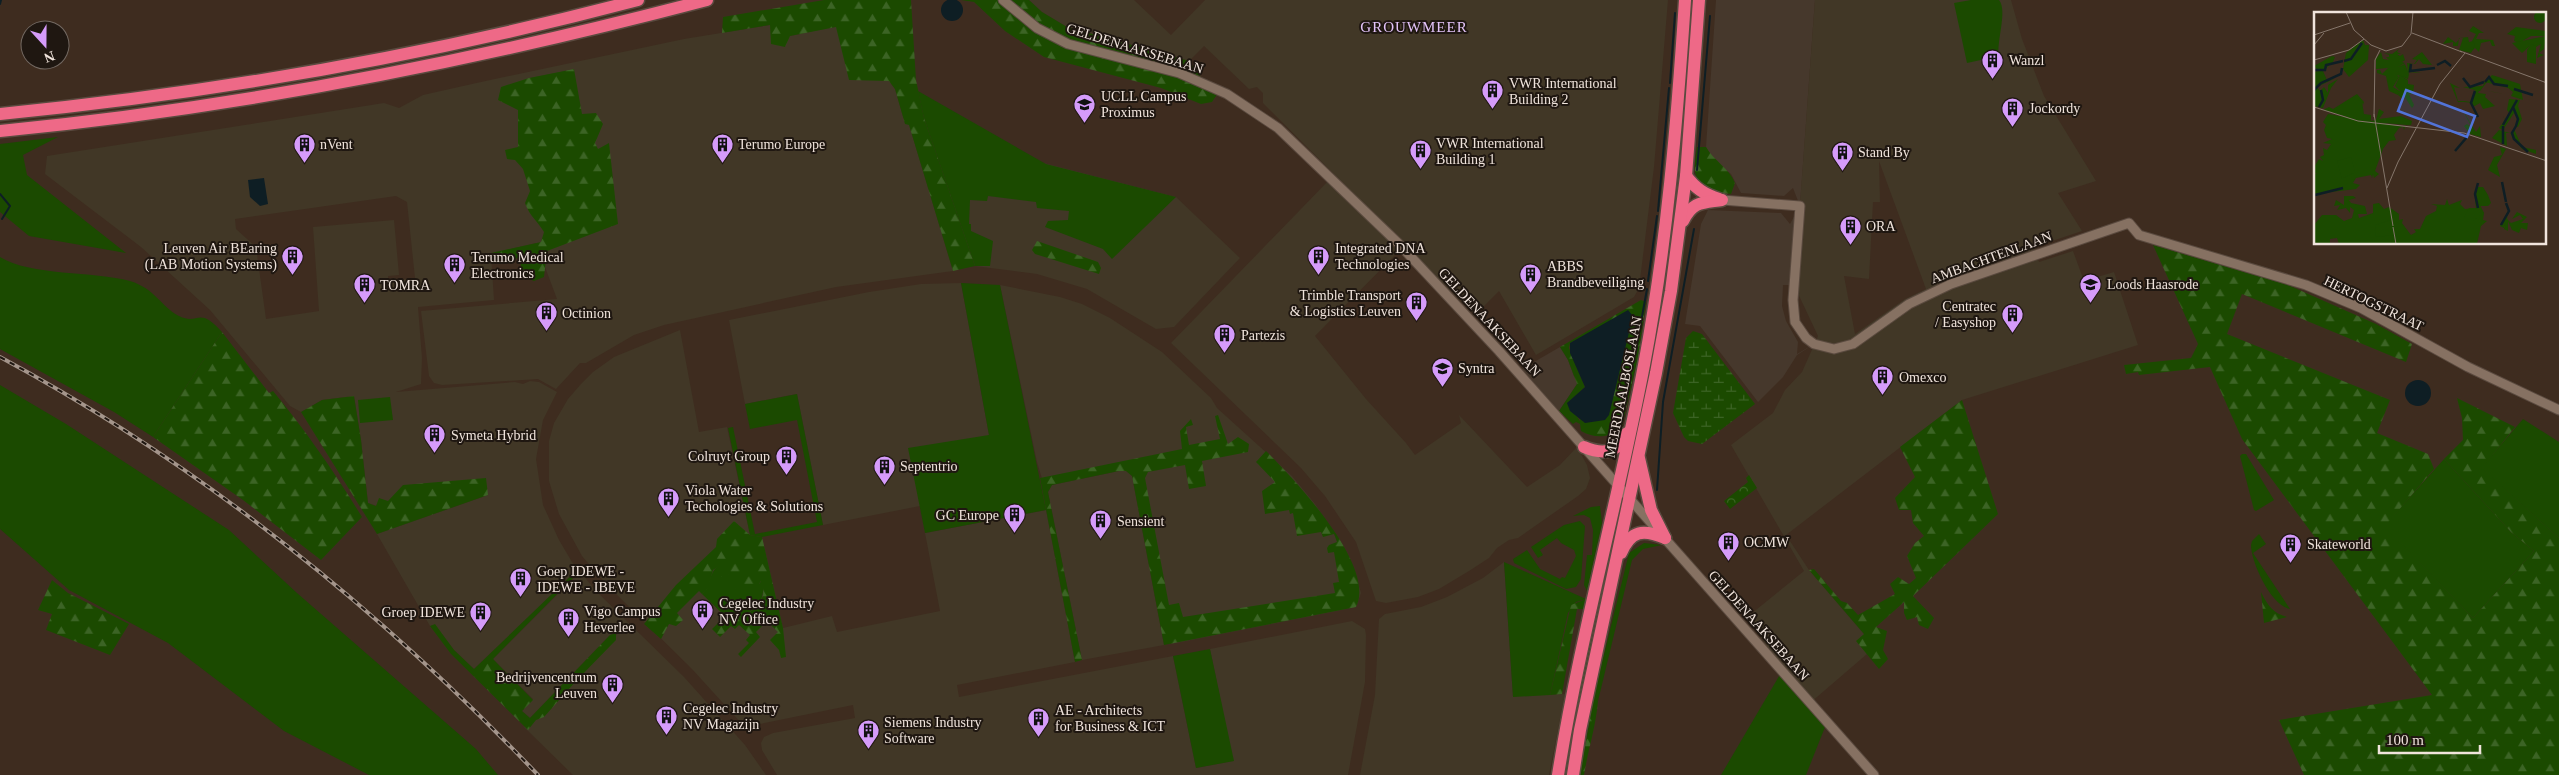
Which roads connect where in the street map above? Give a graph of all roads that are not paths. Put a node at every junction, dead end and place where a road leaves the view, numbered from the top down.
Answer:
1 (638, 0) edge
2 (707, 0) edge
3 (1003, 0) edge
4 (1685, 0) edge
5 (1699, 0) edge
6 (0, 114) edge
7 (0, 131) edge
8 (1686, 176) junction
9 (1671, 183) junction
10 (1722, 200) junction
11 (1689, 203) junction
12 (2139, 235) joint
13 (2559, 410) edge
14 (1634, 416) junction
15 (1584, 446) junction
16 (1639, 456) junction
17 (1619, 485) junction
18 (1629, 496) junction
19 (1665, 538) junction
20 (1611, 579) junction
21 (1558, 775) edge
22 (1573, 775) edge
23 (1874, 775) edge

1 - 6 highway
2 - 7 highway
3 - 15 street, GELDENAAKSEBAAN
4 - 9 highway, MEERDAALBOSLAAN
5 - 8 highway, MEERDAALBOSLAAN
8 - 10 highway
8 - 11 highway, MEERDAALBOSLAAN
9 - 11 highway
9 - 14 highway, MEERDAALBOSLAAN
10 - 11 highway
10 - 12 street, AMBACHTENLAAN
11 - 16 highway, MEERDAALBOSLAAN
12 - 13 street, HERTOGSTRAAT
14 - 15 highway
14 - 17 highway, MEERDAALBOSLAAN
15 - 17 street, GELDENAAKSEBAAN
16 - 18 highway, MEERDAALBOSLAAN
16 - 19 highway
17 - 18 street, GELDENAAKSEBAAN
17 - 21 highway, MEERDAALBOSLAAN
18 - 19 street, GELDENAAKSEBAAN
18 - 20 highway, MEERDAALBOSLAAN
19 - 20 highway
19 - 23 street, GELDENAAKSEBAAN
20 - 22 highway, MEERDAALBOSLAAN

